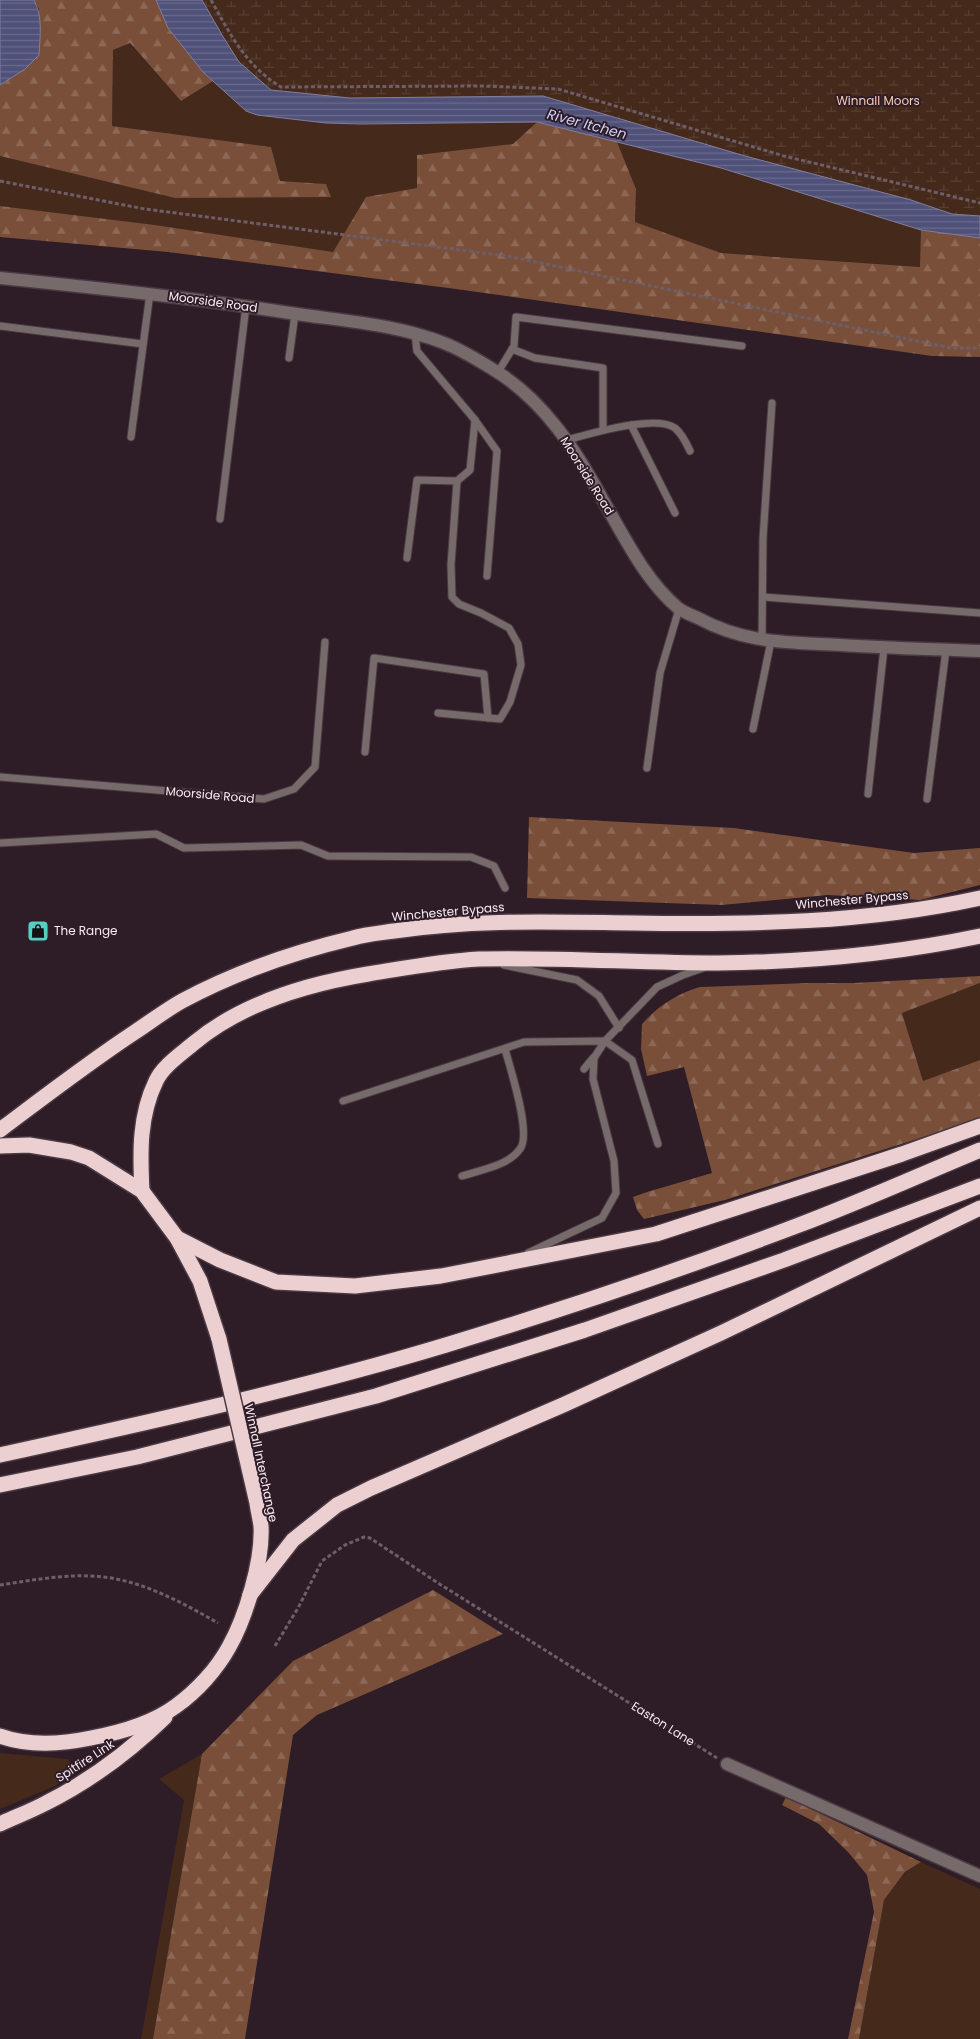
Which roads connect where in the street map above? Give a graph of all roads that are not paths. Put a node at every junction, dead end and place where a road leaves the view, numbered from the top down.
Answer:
1 (0, 278) edge
2 (150, 293) junction
3 (246, 306) junction
4 (295, 314) junction
5 (0, 326) edge
6 (415, 334) junction
7 (143, 344) junction
8 (742, 346) dead end
9 (512, 349) junction
10 (289, 358) dead end
11 (498, 372) junction
12 (772, 403) dead end
13 (475, 420) junction
14 (630, 425) junction
15 (603, 430) junction
16 (132, 437) dead end
17 (567, 440) junction
18 (690, 451) dead end
19 (458, 481) junction
20 (675, 512) dead end
21 (220, 519) dead end
22 (407, 558) dead end
23 (487, 576) dead end
24 (763, 597) junction
25 (679, 609) junction
26 (980, 613) edge
27 (766, 641) junction
28 (325, 642) dead end
29 (884, 648) junction
30 (946, 650) junction
31 (980, 651) edge
32 (438, 713) dead end
33 (488, 718) junction
34 (753, 729) dead end
35 (365, 752) dead end
36 (647, 768) dead end
37 (0, 777) edge
38 (868, 794) dead end
39 (927, 799) dead end
40 (0, 844) edge
41 (505, 888) dead end
42 (980, 898) edge
43 (980, 936) edge
44 (477, 960) junction
45 (719, 963) junction
46 (619, 1028) junction
47 (605, 1041) junction
48 (505, 1049) junction
49 (594, 1058) junction
50 (584, 1069) dead end
51 (343, 1101) dead end
52 (980, 1126) edge
53 (0, 1130) edge
54 (658, 1144) dead end
55 (0, 1146) edge
56 (980, 1150) edge
57 (462, 1176) dead end
58 (980, 1186) edge
59 (142, 1191) junction
60 (980, 1208) edge
61 (177, 1238) junction
62 (505, 1264) junction
63 (0, 1455) edge
64 (0, 1485) edge
65 (250, 1595) junction
66 (175, 1707) junction
67 (0, 1736) edge
68 (727, 1764) road end
69 (0, 1824) edge
70 (980, 1876) edge

1 - 2 street, Moorside Road
2 - 3 street, Moorside Road
2 - 7 lane
3 - 4 street, Moorside Road
3 - 21 lane
4 - 6 street, Moorside Road
4 - 10 lane
5 - 7 lane
6 - 11 street, Moorside Road
6 - 13 lane
7 - 16 lane
8 - 9 lane
9 - 11 lane
9 - 15 lane
11 - 17 street, Moorside Road
12 - 24 lane
13 - 19 lane
13 - 23 lane
14 - 15 lane
14 - 18 lane
14 - 20 lane
15 - 17 lane
17 - 25 street, Moorside Road
19 - 22 lane
19 - 33 lane
24 - 26 lane
24 - 27 lane
25 - 27 street, Moorside Road
25 - 36 lane
27 - 29 street, Moorside Road
27 - 34 lane
28 - 37 lane, Moorside Road
29 - 30 street, Moorside Road
29 - 38 lane
30 - 31 street, Moorside Road
30 - 39 lane
32 - 33 lane
33 - 35 lane
40 - 41 lane
42 - 53 highway, Winchester Bypass
43 - 45 highway
44 - 45 highway
44 - 46 lane
44 - 59 highway
45 - 46 lane
46 - 47 lane
47 - 48 lane
47 - 49 lane
47 - 54 lane
48 - 51 lane
48 - 57 lane
49 - 50 lane
49 - 62 lane
52 - 62 highway
55 - 59 highway, Winnall Interchange
56 - 63 highway
58 - 64 highway
59 - 61 highway, Winnall Interchange
60 - 65 highway
61 - 62 highway
61 - 65 highway, Winnall Interchange, bridge
65 - 66 highway, Winnall Interchange
66 - 67 highway, Winnall Interchange
66 - 69 highway, Spitfire Link
68 - 70 street

